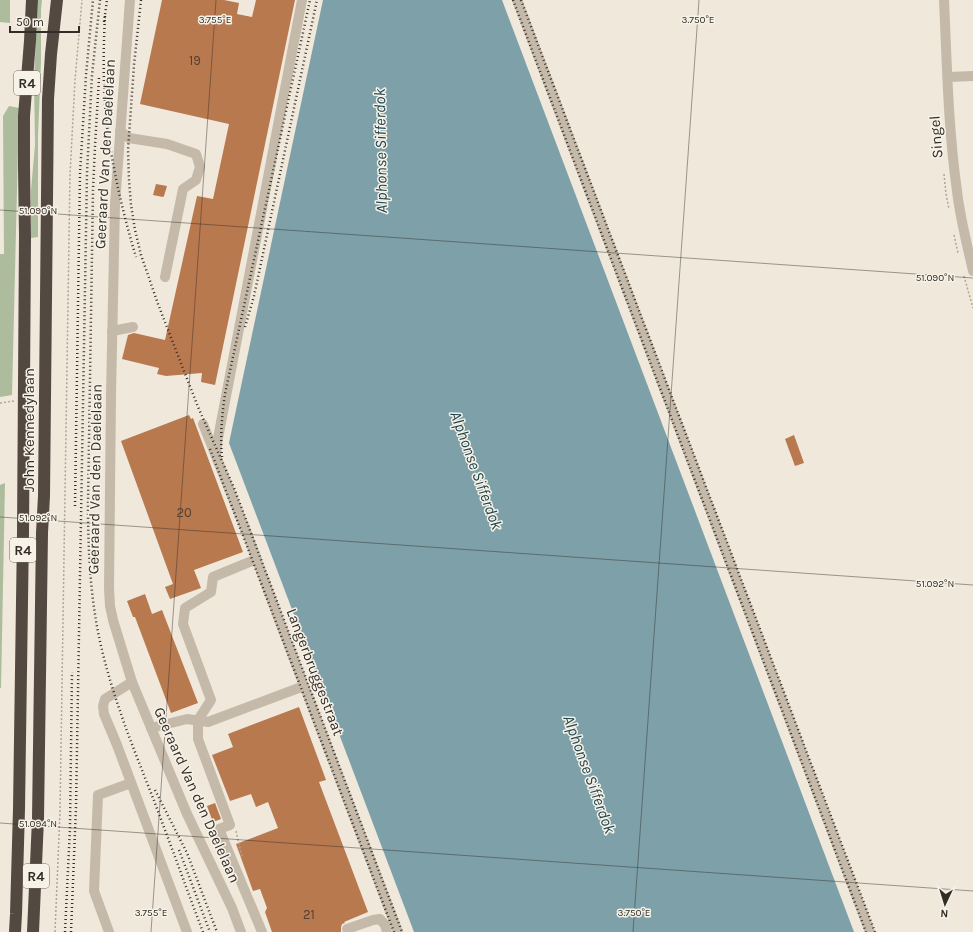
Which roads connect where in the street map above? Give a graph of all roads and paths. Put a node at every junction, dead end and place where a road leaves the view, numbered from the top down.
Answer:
1 (32, 0) edge
2 (57, 0) edge
3 (82, 0) edge
4 (130, 0) edge
5 (302, 0) edge
6 (517, 0) edge
7 (944, 0) edge
8 (973, 76) edge
9 (948, 77) junction
10 (120, 131) junction
11 (973, 271) edge
12 (165, 277) dead end
13 (133, 327) dead end
14 (112, 331) junction
15 (23, 400) junction
16 (0, 403) edge
17 (203, 424) dead end
18 (216, 456) junction
19 (257, 559) junction
20 (132, 682) junction
21 (304, 686) junction
22 (198, 720) junction
23 (151, 728) junction
24 (131, 783) junction
25 (347, 929) dead end
26 (15, 932) edge
27 (33, 932) edge
28 (55, 932) edge
29 (109, 932) edge
30 (187, 932) edge
31 (241, 932) edge
32 (262, 932) edge
33 (387, 932) edge
34 (398, 932) edge
35 (870, 932) edge

1 - 15 highway, John Kennedylaan / R4
2 - 27 highway, John Kennedylaan / R4
3 - 28 path
4 - 10 street, Geeraard Van den Daelelaan
5 - 18 street
6 - 35 street
7 - 9 street, Singel
8 - 9 street
9 - 11 street, Singel
10 - 12 street
10 - 14 street, Geeraard Van den Daelelaan
13 - 14 street
14 - 20 street, Geeraard Van den Daelelaan
15 - 16 path
15 - 26 highway, John Kennedylaan / R4
17 - 18 street, Langerbruggestraat
18 - 19 street, Langerbruggestraat
19 - 21 street, Langerbruggestraat
19 - 22 street
20 - 23 street, Geeraard Van den Daelelaan
20 - 24 street
21 - 22 street
21 - 34 street, Langerbruggestraat
22 - 23 street
22 - 32 street
23 - 31 street, Geeraard Van den Daelelaan
24 - 29 street
24 - 30 street
25 - 33 street

